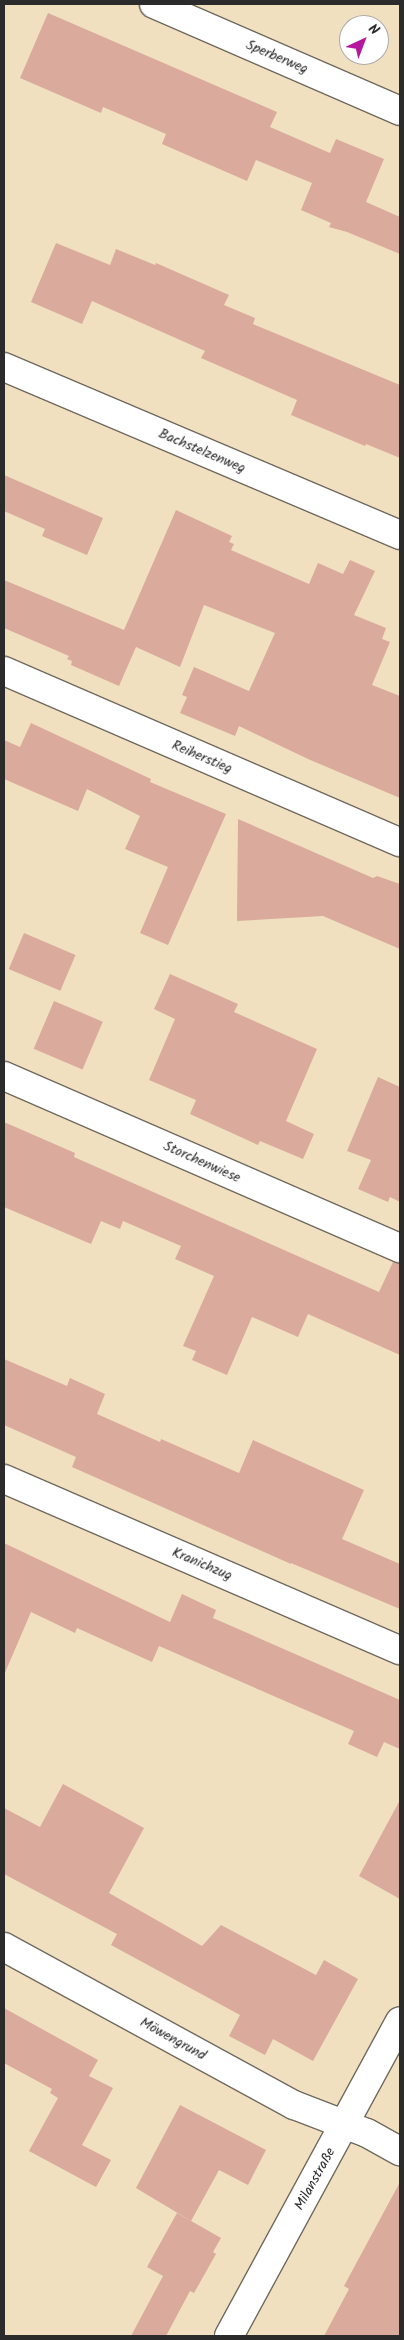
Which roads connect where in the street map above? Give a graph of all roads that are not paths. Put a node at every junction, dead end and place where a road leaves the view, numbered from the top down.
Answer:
1 (154, 4) edge
2 (400, 110) edge
3 (4, 367) edge
4 (400, 535) edge
5 (4, 671) edge
6 (400, 842) edge
7 (4, 1076) edge
8 (400, 1248) edge
9 (4, 1479) edge
10 (400, 1650) edge
11 (4, 1947) edge
12 (400, 2021) edge
13 (345, 2125) junction
14 (400, 2151) edge
15 (229, 2336) edge

1 - 2 street, Sperberweg
3 - 4 street, Bachstelzenweg
5 - 6 street, Reiherstieg
7 - 8 street, Storchenwiese
9 - 10 street, Kranichzug
11 - 13 street, Möwengrund
12 - 13 street, Milanstraße
13 - 14 street, Möwengrund
13 - 15 street, Milanstraße

